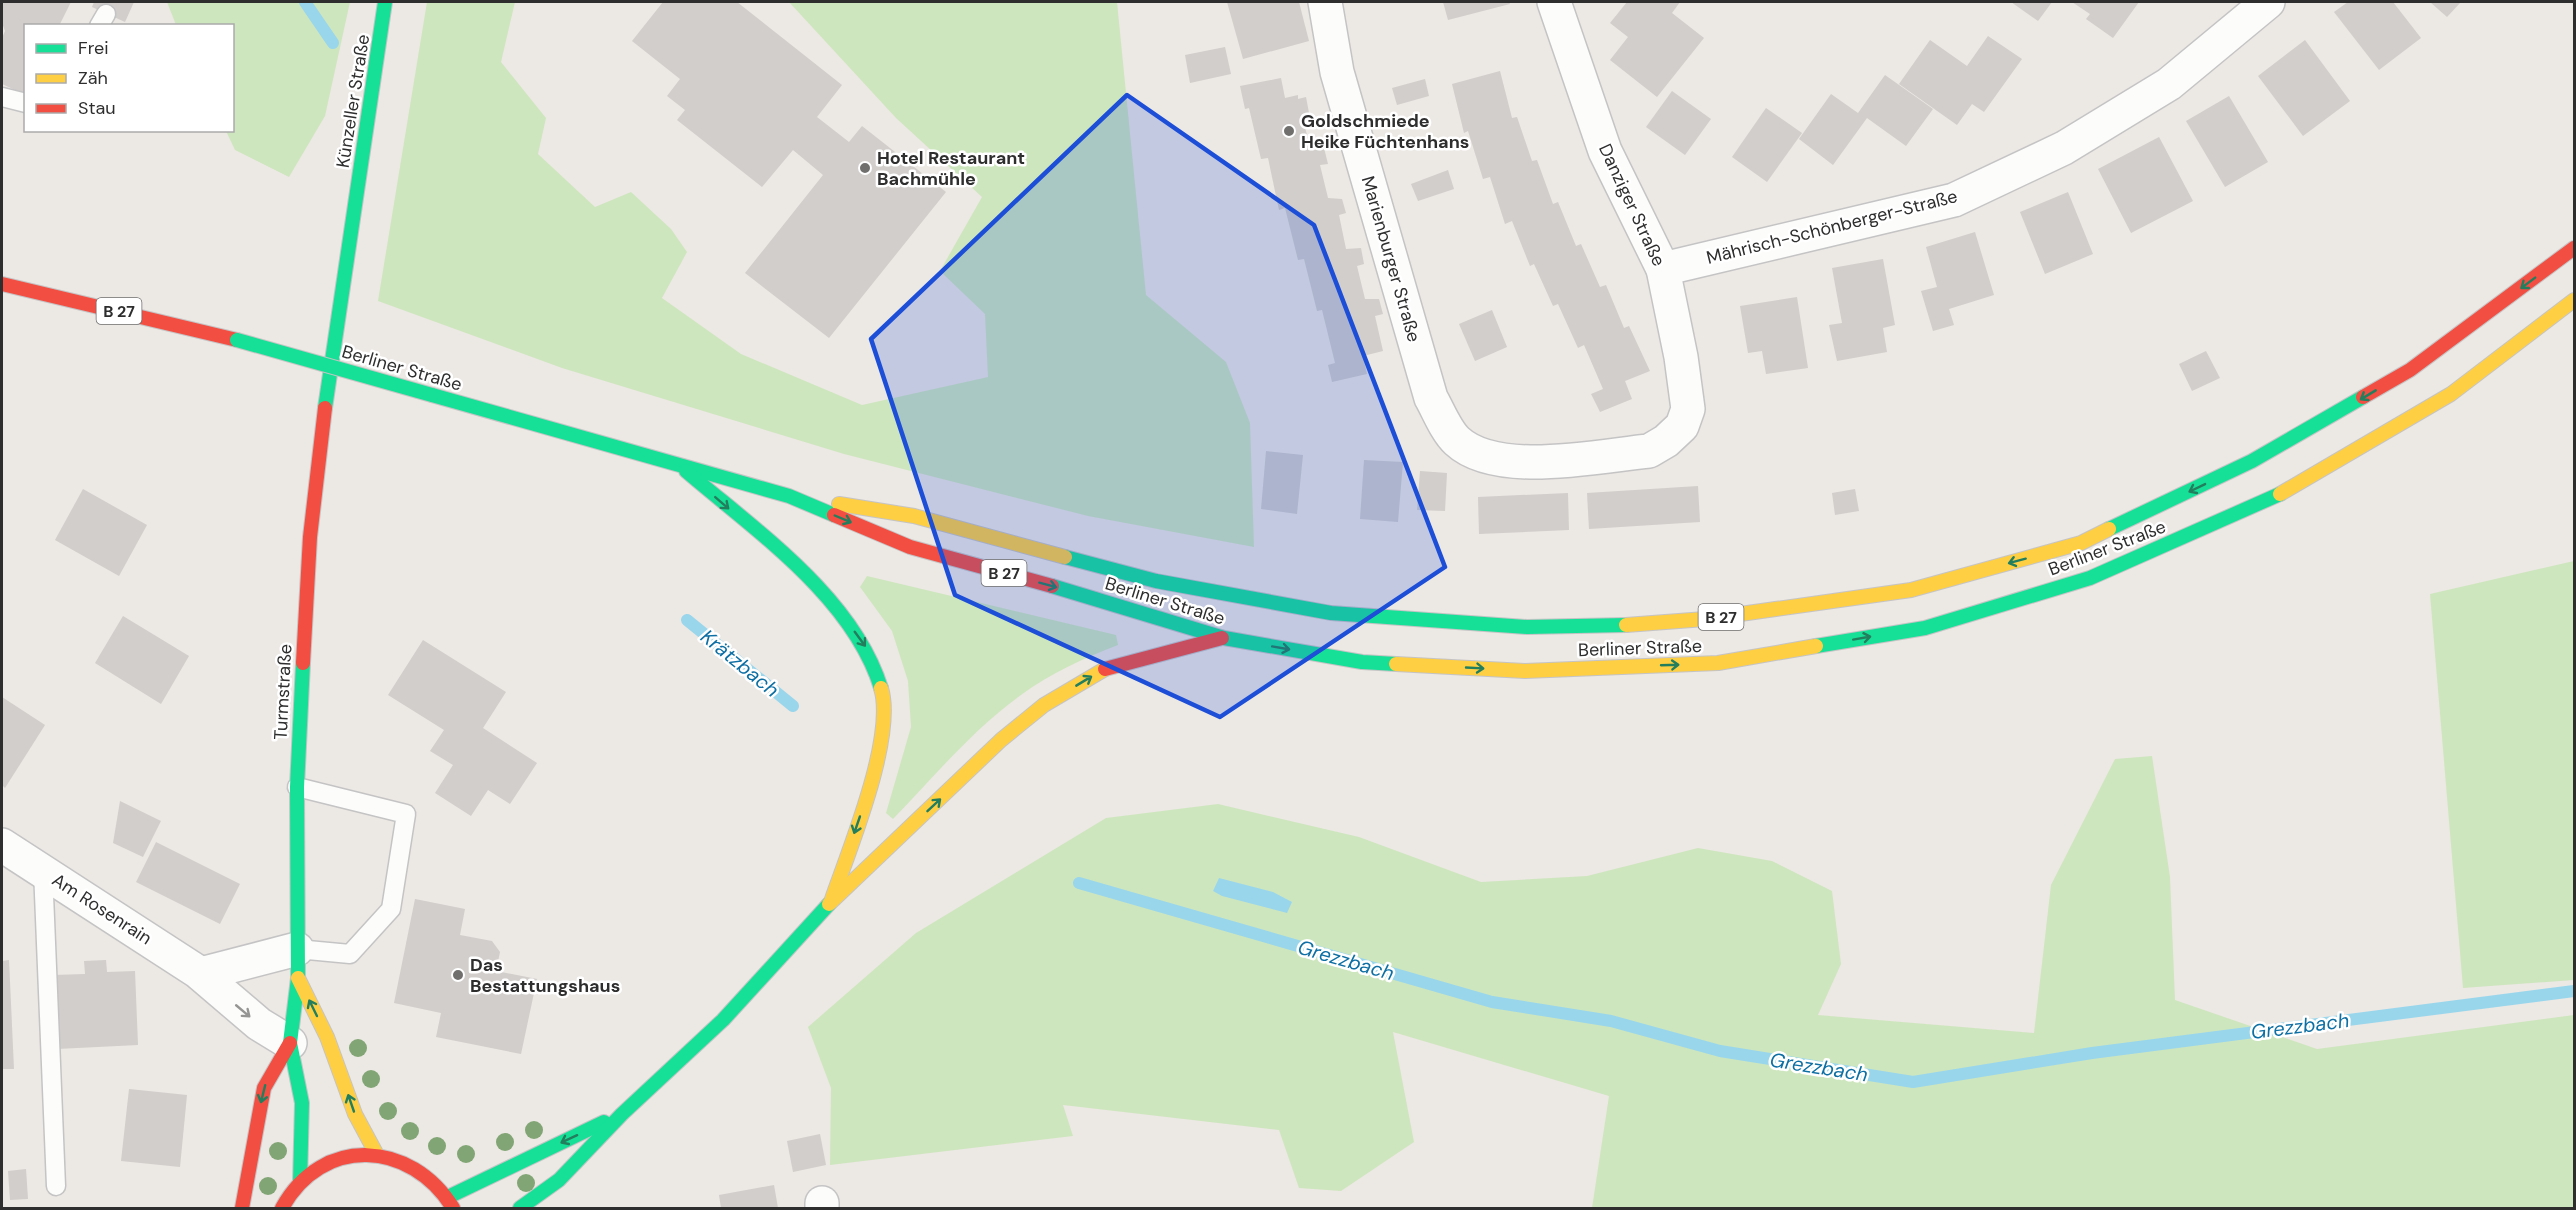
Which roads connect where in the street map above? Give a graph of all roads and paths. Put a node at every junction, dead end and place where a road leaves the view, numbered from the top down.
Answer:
1 (385, 2) edge
2 (1325, 2) edge
3 (1554, 2) edge
4 (2268, 2) edge
5 (2, 97) edge
6 (24, 102) edge
7 (355, 206) joint
8 (2574, 248) edge
9 (1662, 269) junction
10 (2, 284) edge
11 (2574, 300) edge
12 (1457, 441) joint
13 (678, 464) junction
14 (789, 496) junction
15 (1224, 638) junction
16 (297, 787) junction
17 (2, 845) edge
18 (43, 870) junction
19 (830, 903) junction
20 (298, 963) junction
21 (201, 974) junction
22 (290, 1043) junction
23 (622, 1114) junction
24 (377, 1155) junction
25 (580, 1180) dead end
26 (300, 1182) junction
27 (56, 1186) dead end
28 (451, 1203) edge
29 (242, 1209) edge
30 (282, 1209) edge
31 (520, 1209) edge

1 - 7 main road, Künzeller Straße
2 - 12 street, Marienburger Straße
3 - 9 street, Danziger Straße
4 - 9 street, Mährisch-Schönberger-Straße
5 - 6 lane
7 - 16 main road, Turmstraße
8 -> 14 main road, Berliner Straße / B 27
9 - 12 street, Danziger Straße
10 - 13 main road, Berliner Straße / B 27, bridge
15 -> 11 main road, Berliner Straße / B 27
13 - 14 main road, Berliner Straße / B 27
13 -> 19 main road
14 -> 15 main road, Berliner Straße / B 27
19 -> 15 main road
16 - 20 main road, Turmstraße
16 - 20 lane
17 - 18 street, Am Rosenrain
18 - 21 street, Am Rosenrain
18 - 27 lane
19 - 23 main road
20 - 21 street
20 - 22 main road, Turmstraße
24 -> 20 main road
21 -> 22 street, Am Rosenrain
22 - 26 main road, Turmstraße
22 -> 29 main road
23 - 25 main road
23 -> 28 main road
23 - 31 main road
24 - 26 main road
24 - 28 main road
26 - 30 main road

